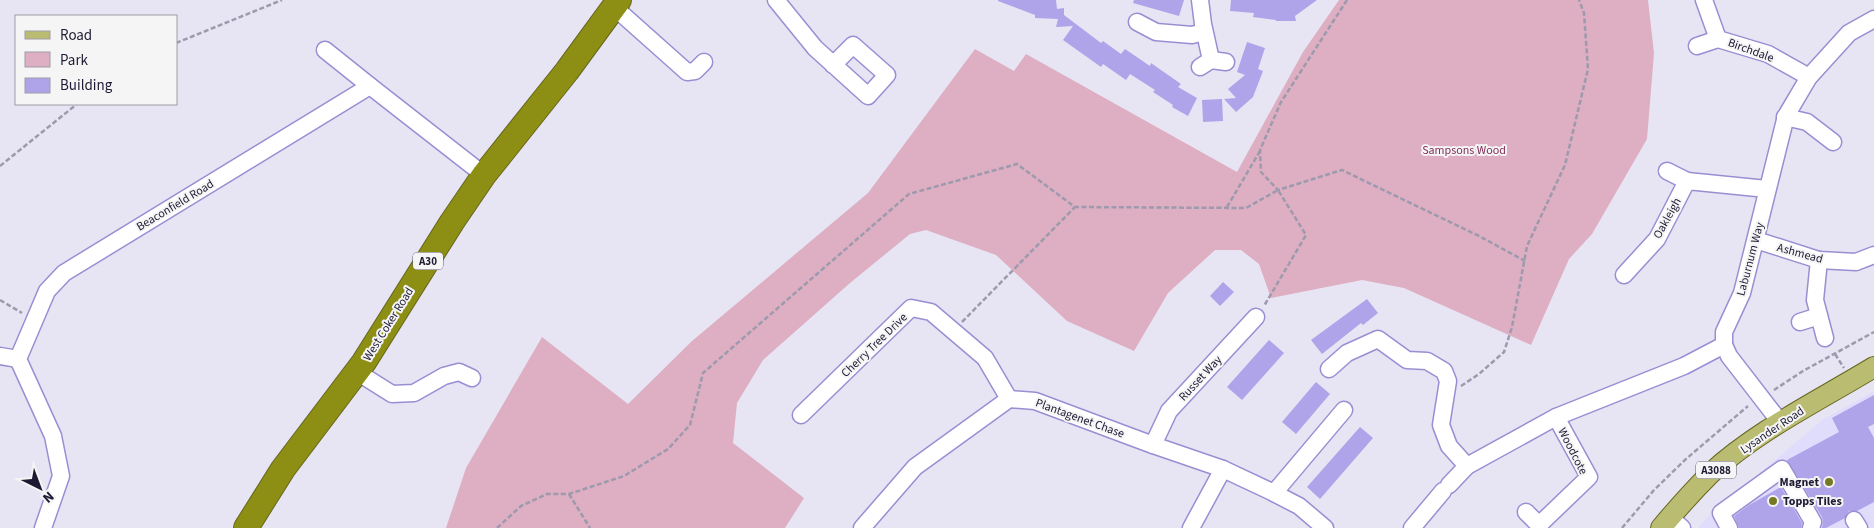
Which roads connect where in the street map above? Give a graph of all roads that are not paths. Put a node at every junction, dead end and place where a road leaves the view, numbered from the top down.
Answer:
1 (776, 0) edge
2 (1200, 0) edge
3 (1704, 0) edge
4 (616, 3) edge
5 (1874, 19) edge
6 (1137, 22) dead end
7 (1204, 32) junction
8 (1718, 38) junction
9 (1697, 46) dead end
10 (326, 50) dead end
11 (704, 62) dead end
12 (1212, 63) dead end
13 (834, 65) dead end
14 (1809, 77) junction
15 (370, 86) junction
16 (1785, 117) junction
17 (1833, 142) dead end
18 (1667, 171) dead end
19 (484, 175) junction
20 (1687, 181) junction
21 (1766, 189) junction
22 (1756, 240) junction
23 (1874, 254) edge
24 (1819, 260) junction
25 (1624, 275) dead end
26 (1819, 316) junction
27 (1256, 318) road end
28 (1800, 322) dead end
29 (1825, 338) dead end
30 (1724, 345) junction
31 (0, 356) edge
32 (18, 359) junction
33 (1874, 367) edge
34 (1329, 369) dead end
35 (356, 372) junction
36 (472, 378) dead end
37 (1009, 399) junction
38 (1344, 410) dead end
39 (801, 415) dead end
40 (1556, 418) junction
41 (1780, 422) junction
42 (1153, 445) junction
43 (1467, 466) junction
44 (1224, 469) junction
45 (1274, 493) junction
46 (1526, 512) dead end
47 (1671, 524) edge
48 (1540, 527) edge
49 (43, 528) edge
50 (246, 528) edge
51 (862, 528) edge
52 (1191, 528) edge
53 (1325, 528) edge
54 (1412, 528) edge
55 (1729, 528) edge
56 (1811, 528) edge

1 - 13 street
2 - 7 street
3 - 8 street, Birchdale
4 - 11 street
4 - 19 highway, West Coker Road / A30
5 - 14 street, Laburnum Way
6 - 7 street
7 - 12 street
8 - 9 street, Birchdale
8 - 14 street, Birchdale
10 - 15 street
14 - 16 street, Laburnum Way
15 - 19 street
15 - 32 street, Beaconfield Road
16 - 17 street
16 - 21 street, Laburnum Way
18 - 20 street
19 - 35 highway, West Coker Road / A30
20 - 21 street
20 - 25 street, Oakleigh
21 - 22 street, Laburnum Way
22 - 24 street, Ashmead
22 - 30 street, Laburnum Way
23 - 24 street, Ashmead
24 - 26 street
26 - 28 street
26 - 29 street
27 - 42 street, Russet Way
30 - 40 street
30 - 41 street
31 - 32 street
32 - 49 street
33 - 41 main road, Lysander Road / A3088
34 - 43 street
35 - 36 street
35 - 50 highway, West Coker Road / A30
37 - 39 street, Cherry Tree Drive
37 - 42 street, Plantagenet Chase
37 - 51 street
38 - 45 street
40 - 43 street
40 - 48 street, Woodcote
41 - 47 main road, Lysander Road / A3088
42 - 44 street, Plantagenet Chase
43 - 54 street
44 - 45 street, Plantagenet Chase
44 - 52 street
45 - 53 street, Plantagenet Chase
46 - 48 street, Woodcote
55 - 56 street

